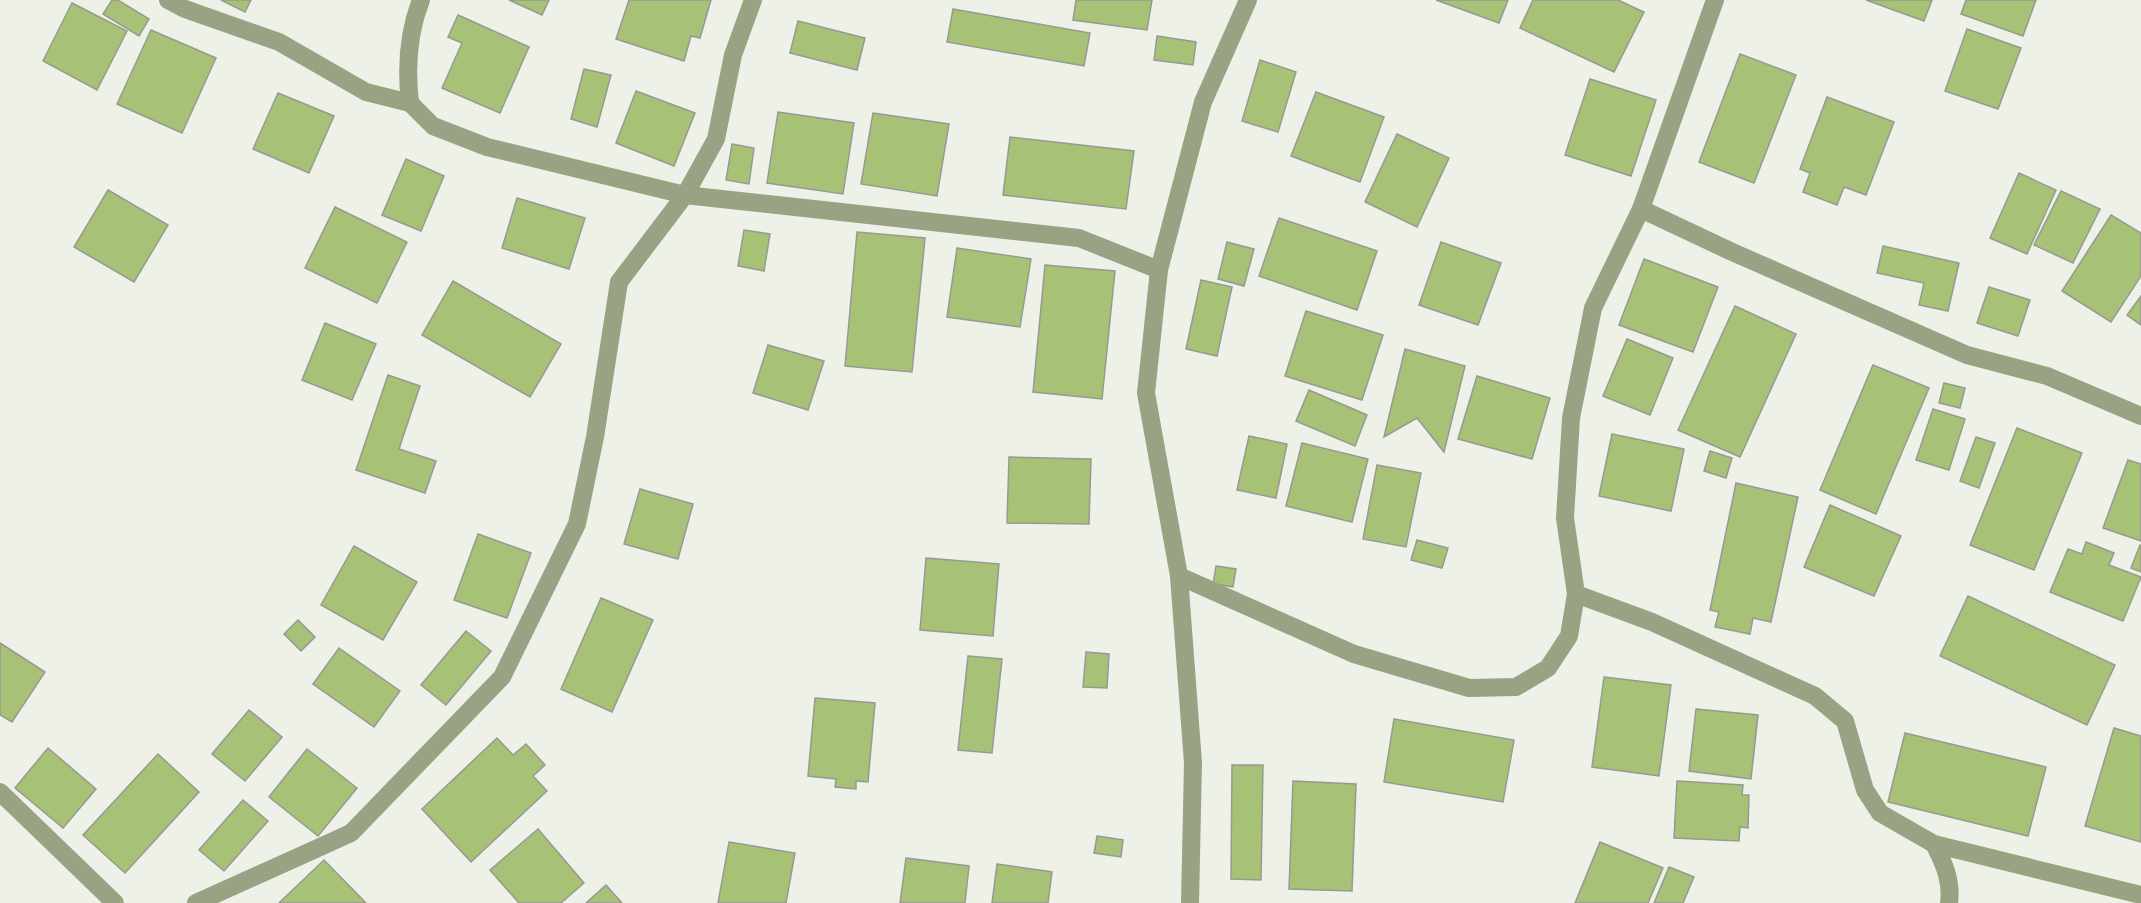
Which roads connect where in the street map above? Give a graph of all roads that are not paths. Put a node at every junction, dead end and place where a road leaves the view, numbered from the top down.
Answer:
1 (168, 0) edge
2 (421, 0) edge
3 (753, 0) edge
4 (1248, 0) edge
5 (1715, 0) edge
6 (410, 103) junction
7 (685, 195) junction
8 (1641, 209) junction
9 (1159, 270) junction
10 (2141, 416) edge
11 (1179, 576) junction
12 (1576, 594) junction
13 (0, 792) edge
14 (1934, 844) junction
15 (2141, 895) edge
16 (115, 903) edge
17 (196, 903) edge
18 (1190, 903) edge
19 (1948, 903) edge

1 - 6 street
2 - 6 street
3 - 7 street
4 - 9 street
5 - 8 street
6 - 7 street
7 - 9 street
7 - 17 street
8 - 10 street
8 - 12 street
9 - 11 street
11 - 12 street
11 - 18 street
12 - 14 street
13 - 16 street
14 - 15 street
14 - 19 street

